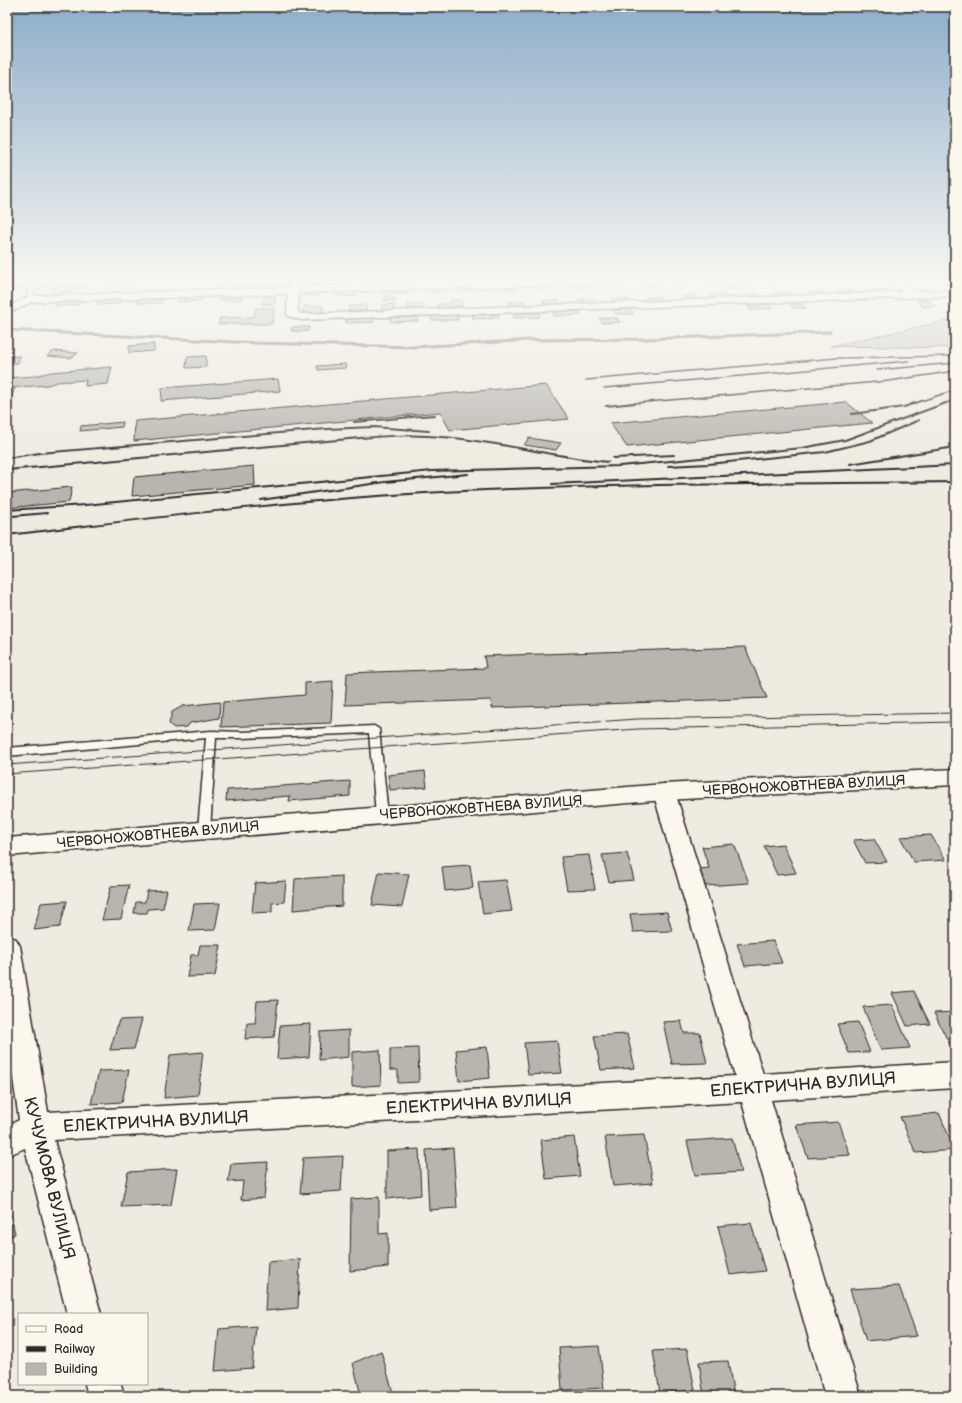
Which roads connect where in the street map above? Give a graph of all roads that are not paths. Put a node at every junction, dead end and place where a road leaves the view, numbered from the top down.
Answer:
1 (211, 734) junction
2 (7, 752) edge
3 (955, 777) edge
4 (664, 792) junction
5 (382, 814) junction
6 (204, 830) junction
7 (7, 847) edge
8 (7, 946) edge
9 (955, 1075) edge
10 (753, 1088) junction
11 (35, 1127) junction
12 (7, 1142) edge
13 (84, 1313) edge
14 (103, 1385) edge
15 (106, 1396) edge
16 (843, 1396) edge

1 - 2 lane
1 - 5 lane
1 - 6 lane
3 - 4 main road, ЧЕРВОНОЖОВТНЕВА ВУЛИЦЯ
4 - 5 main road, ЧЕРВОНОЖОВТНЕВА ВУЛИЦЯ
4 - 10 street
5 - 6 main road, ЧЕРВОНОЖОВТНЕВА ВУЛИЦЯ
6 - 7 main road, ЧЕРВОНОЖОВТНЕВА ВУЛИЦЯ
8 - 11 street, КУЧУМОВА ВУЛИЦЯ
9 - 10 street, ЕЛЕКТРИЧНА ВУЛИЦЯ
10 - 11 street, ЕЛЕКТРИЧНА ВУЛИЦЯ
10 - 16 street
11 - 12 street, ЕЛЕКТРИЧНА ВУЛИЦЯ
11 - 13 street, КУЧУМОВА ВУЛИЦЯ
14 - 15 street

